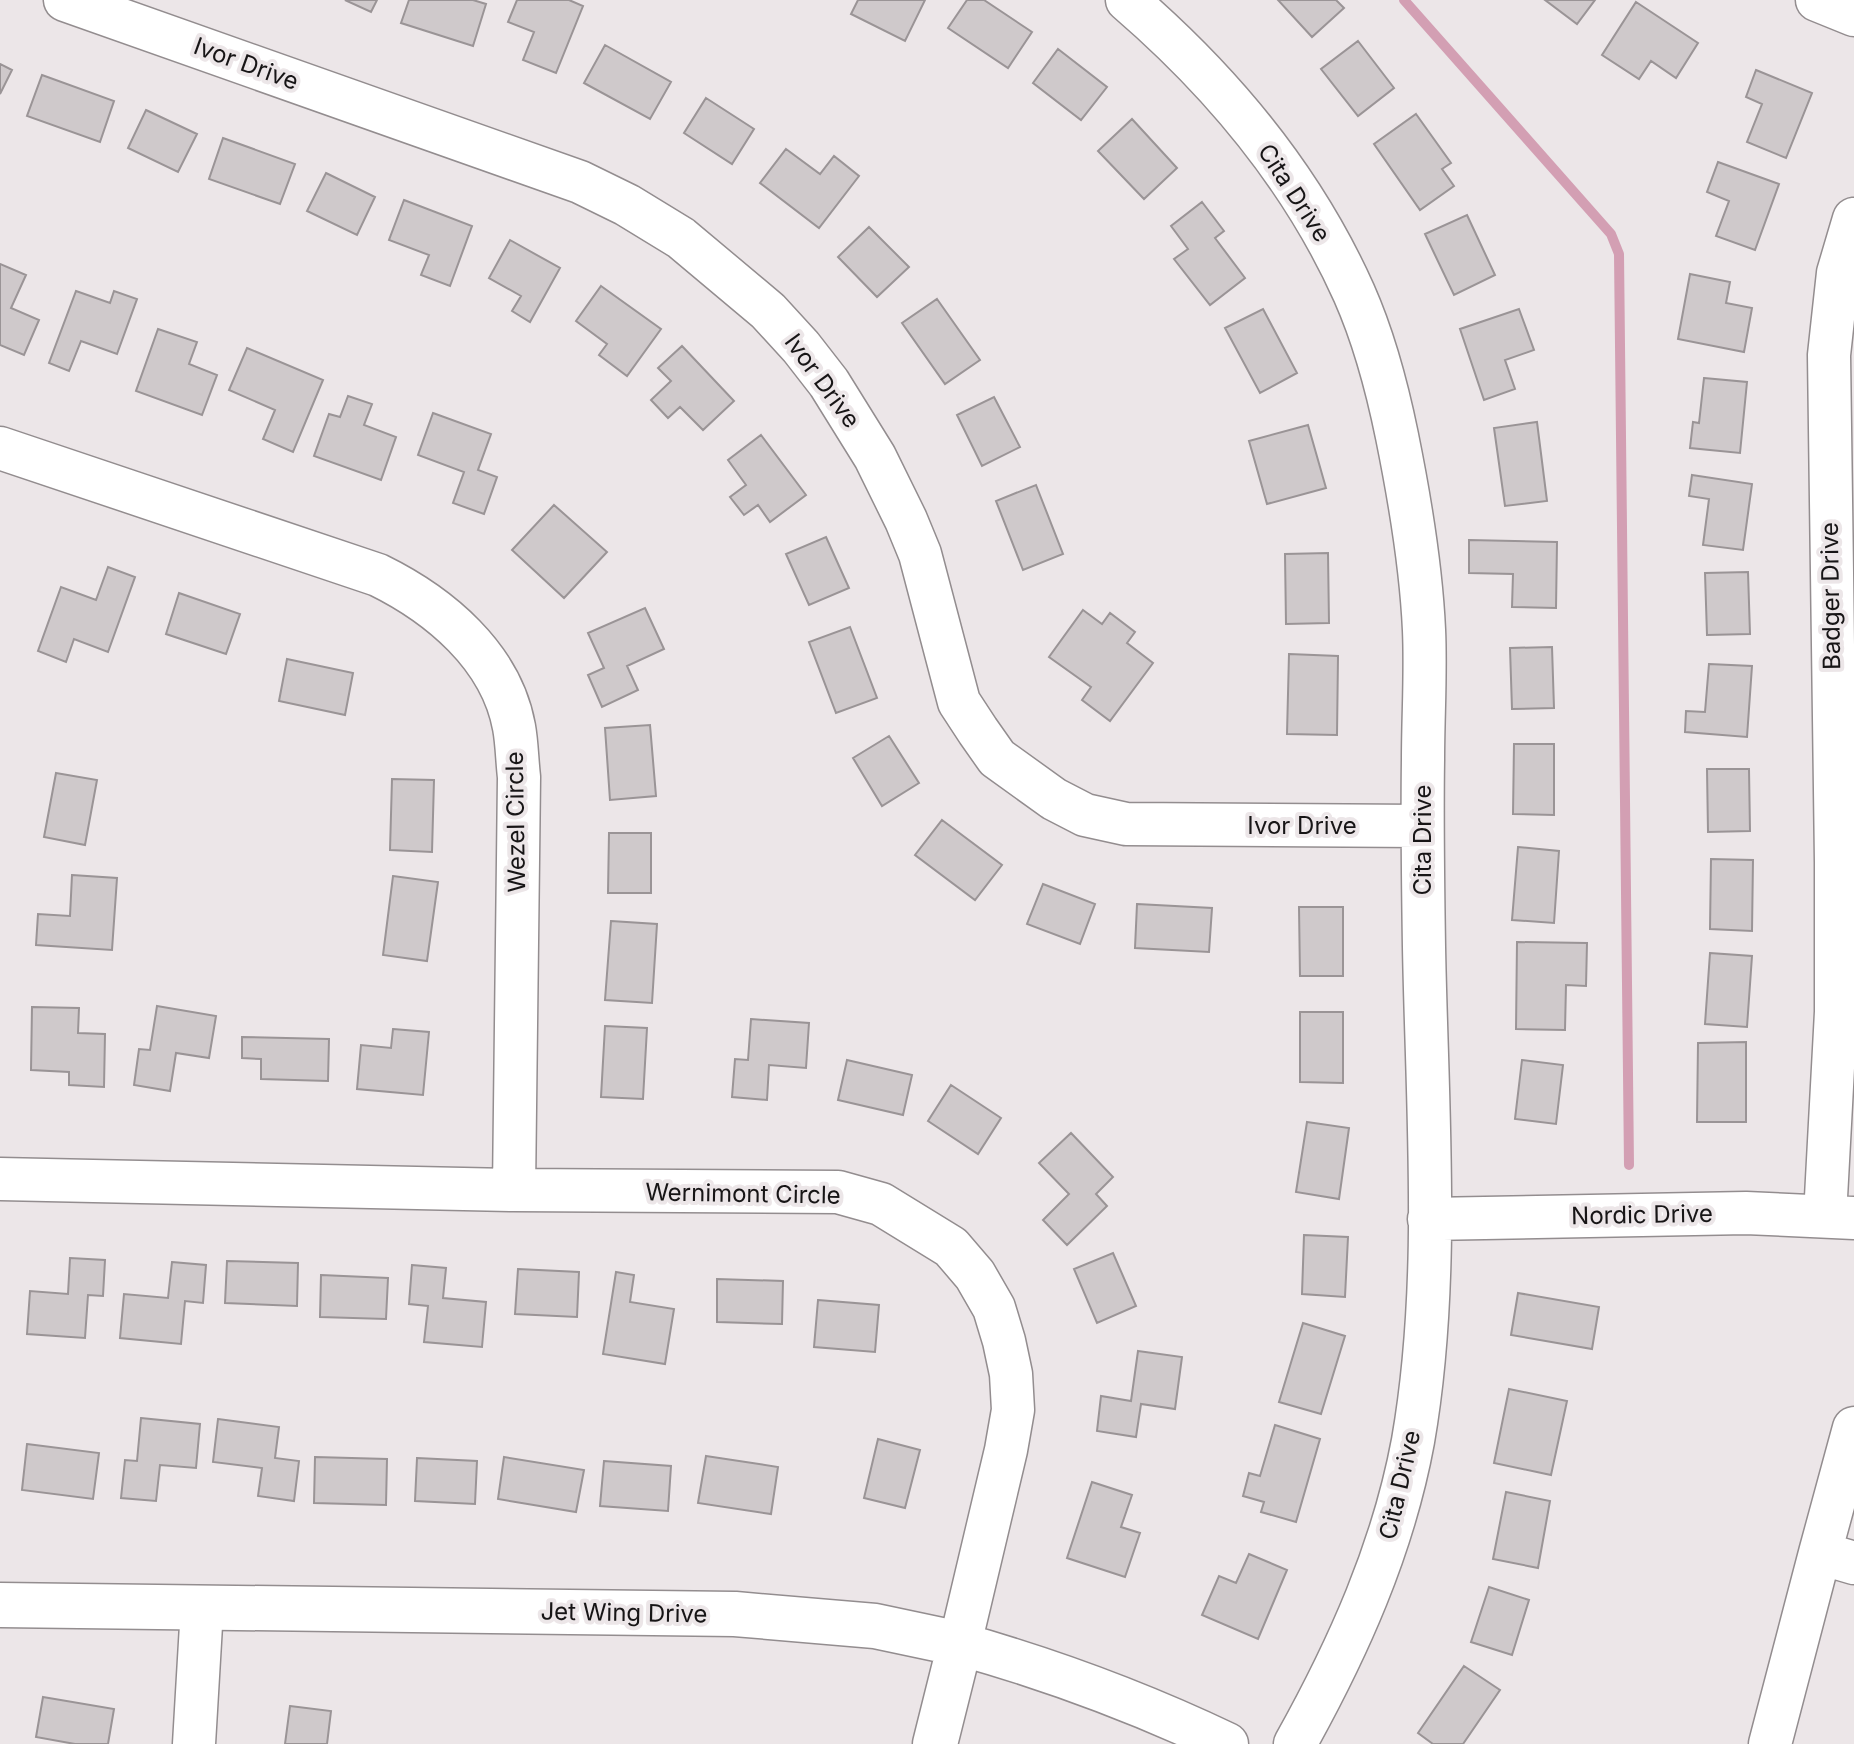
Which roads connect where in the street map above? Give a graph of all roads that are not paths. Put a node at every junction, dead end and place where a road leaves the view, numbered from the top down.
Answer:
1 (1127, 0) edge
2 (1817, 0) edge
3 (74, 1) edge
4 (1854, 15) edge
5 (1854, 219) edge
6 (3, 459) edge
7 (1422, 826) junction
8 (0, 1179) edge
9 (514, 1190) junction
10 (1839, 1217) edge
11 (1429, 1219) junction
12 (1854, 1428) edge
13 (1837, 1558) edge
14 (0, 1605) edge
15 (202, 1608) junction
16 (960, 1644) junction
17 (194, 1744) edge
18 (935, 1744) edge
19 (1227, 1744) edge
20 (1295, 1744) edge
21 (1770, 1744) edge

1 - 7 street, Cita Drive
2 - 4 street
3 - 7 street, Ivor Drive
5 - 10 street, Badger Drive
6 - 9 street, Wezel Circle
7 - 11 street, Cita Drive
8 - 9 street, Wernimont Circle
9 - 16 street, Wernimont Circle
10 - 11 street, Nordic Drive
11 - 20 street, Cita Drive
12 - 13 street
13 - 21 street
14 - 15 main road, Jet Wing Drive
15 - 16 main road, Jet Wing Drive
15 - 17 street
16 - 18 main road, Wernimont Circle
16 - 19 street, Jet Wing Drive

